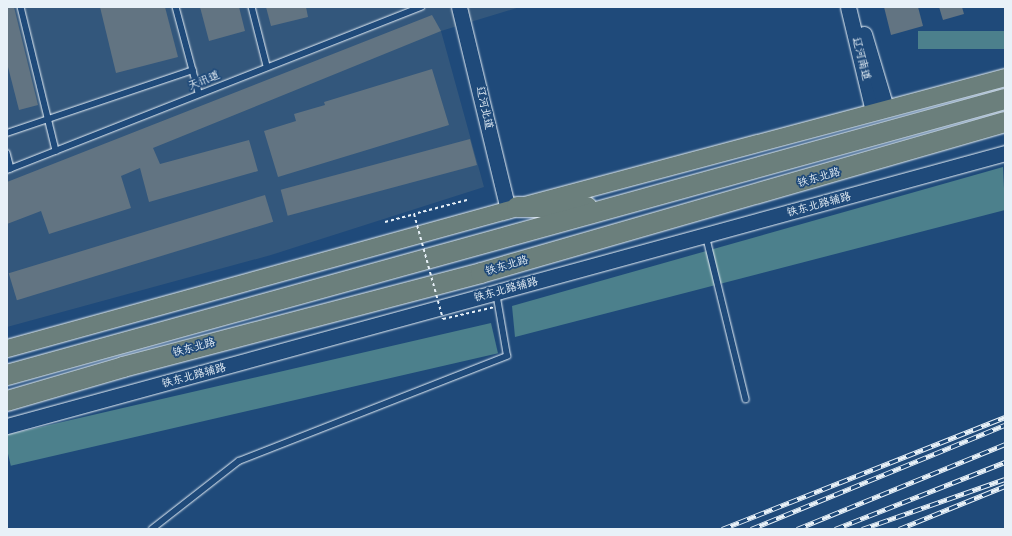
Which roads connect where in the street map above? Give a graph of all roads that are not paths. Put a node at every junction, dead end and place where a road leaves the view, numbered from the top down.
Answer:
1 (21, 7) edge
2 (176, 7) edge
3 (252, 7) edge
4 (421, 7) edge
5 (458, 7) edge
6 (463, 7) edge
7 (848, 7) edge
8 (857, 7) edge
9 (267, 66) junction
10 (194, 70) junction
11 (1005, 77) edge
12 (1005, 89) edge
13 (199, 93) junction
14 (1005, 99) edge
15 (879, 110) junction
16 (48, 119) junction
17 (926, 120) junction
18 (1005, 122) edge
19 (7, 133) edge
20 (1005, 133) edge
21 (935, 144) junction
22 (56, 151) junction
23 (7, 153) edge
24 (1005, 153) edge
25 (9, 170) edge
26 (512, 208) junction
27 (611, 208) junction
28 (706, 235) junction
29 (496, 299) junction
30 (7, 348) edge
31 (7, 375) edge
32 (746, 399) dead end
33 (7, 402) edge
34 (7, 426) edge
35 (152, 529) edge

1 - 16 lane
2 - 10 lane
3 - 9 lane
4 - 9 lane, 天讯道
5 - 26 street, 辽河北道
6 - 26 street, 辽河北道
7 - 15 street, 辽河南道
8 - 15 street, 辽河南道
9 - 13 lane, 天讯道
10 - 13 lane
10 - 16 lane
11 - 15 main road
12 - 17 highway
13 - 22 lane, 天讯道
14 - 17 highway
15 - 26 main road
16 - 19 lane
16 - 22 lane
17 - 27 highway
18 - 21 highway, 铁东北路
20 - 21 highway
21 - 33 highway, 铁东北路
22 - 25 lane, 天讯道
23 - 25 lane, 天讯道
24 - 28 street, 铁东北路辅路
26 - 27 highway
26 - 30 main road
27 - 31 highway
28 - 29 street, 铁东北路辅路
28 - 32 lane
29 - 34 street, 铁东北路辅路
29 - 35 lane

